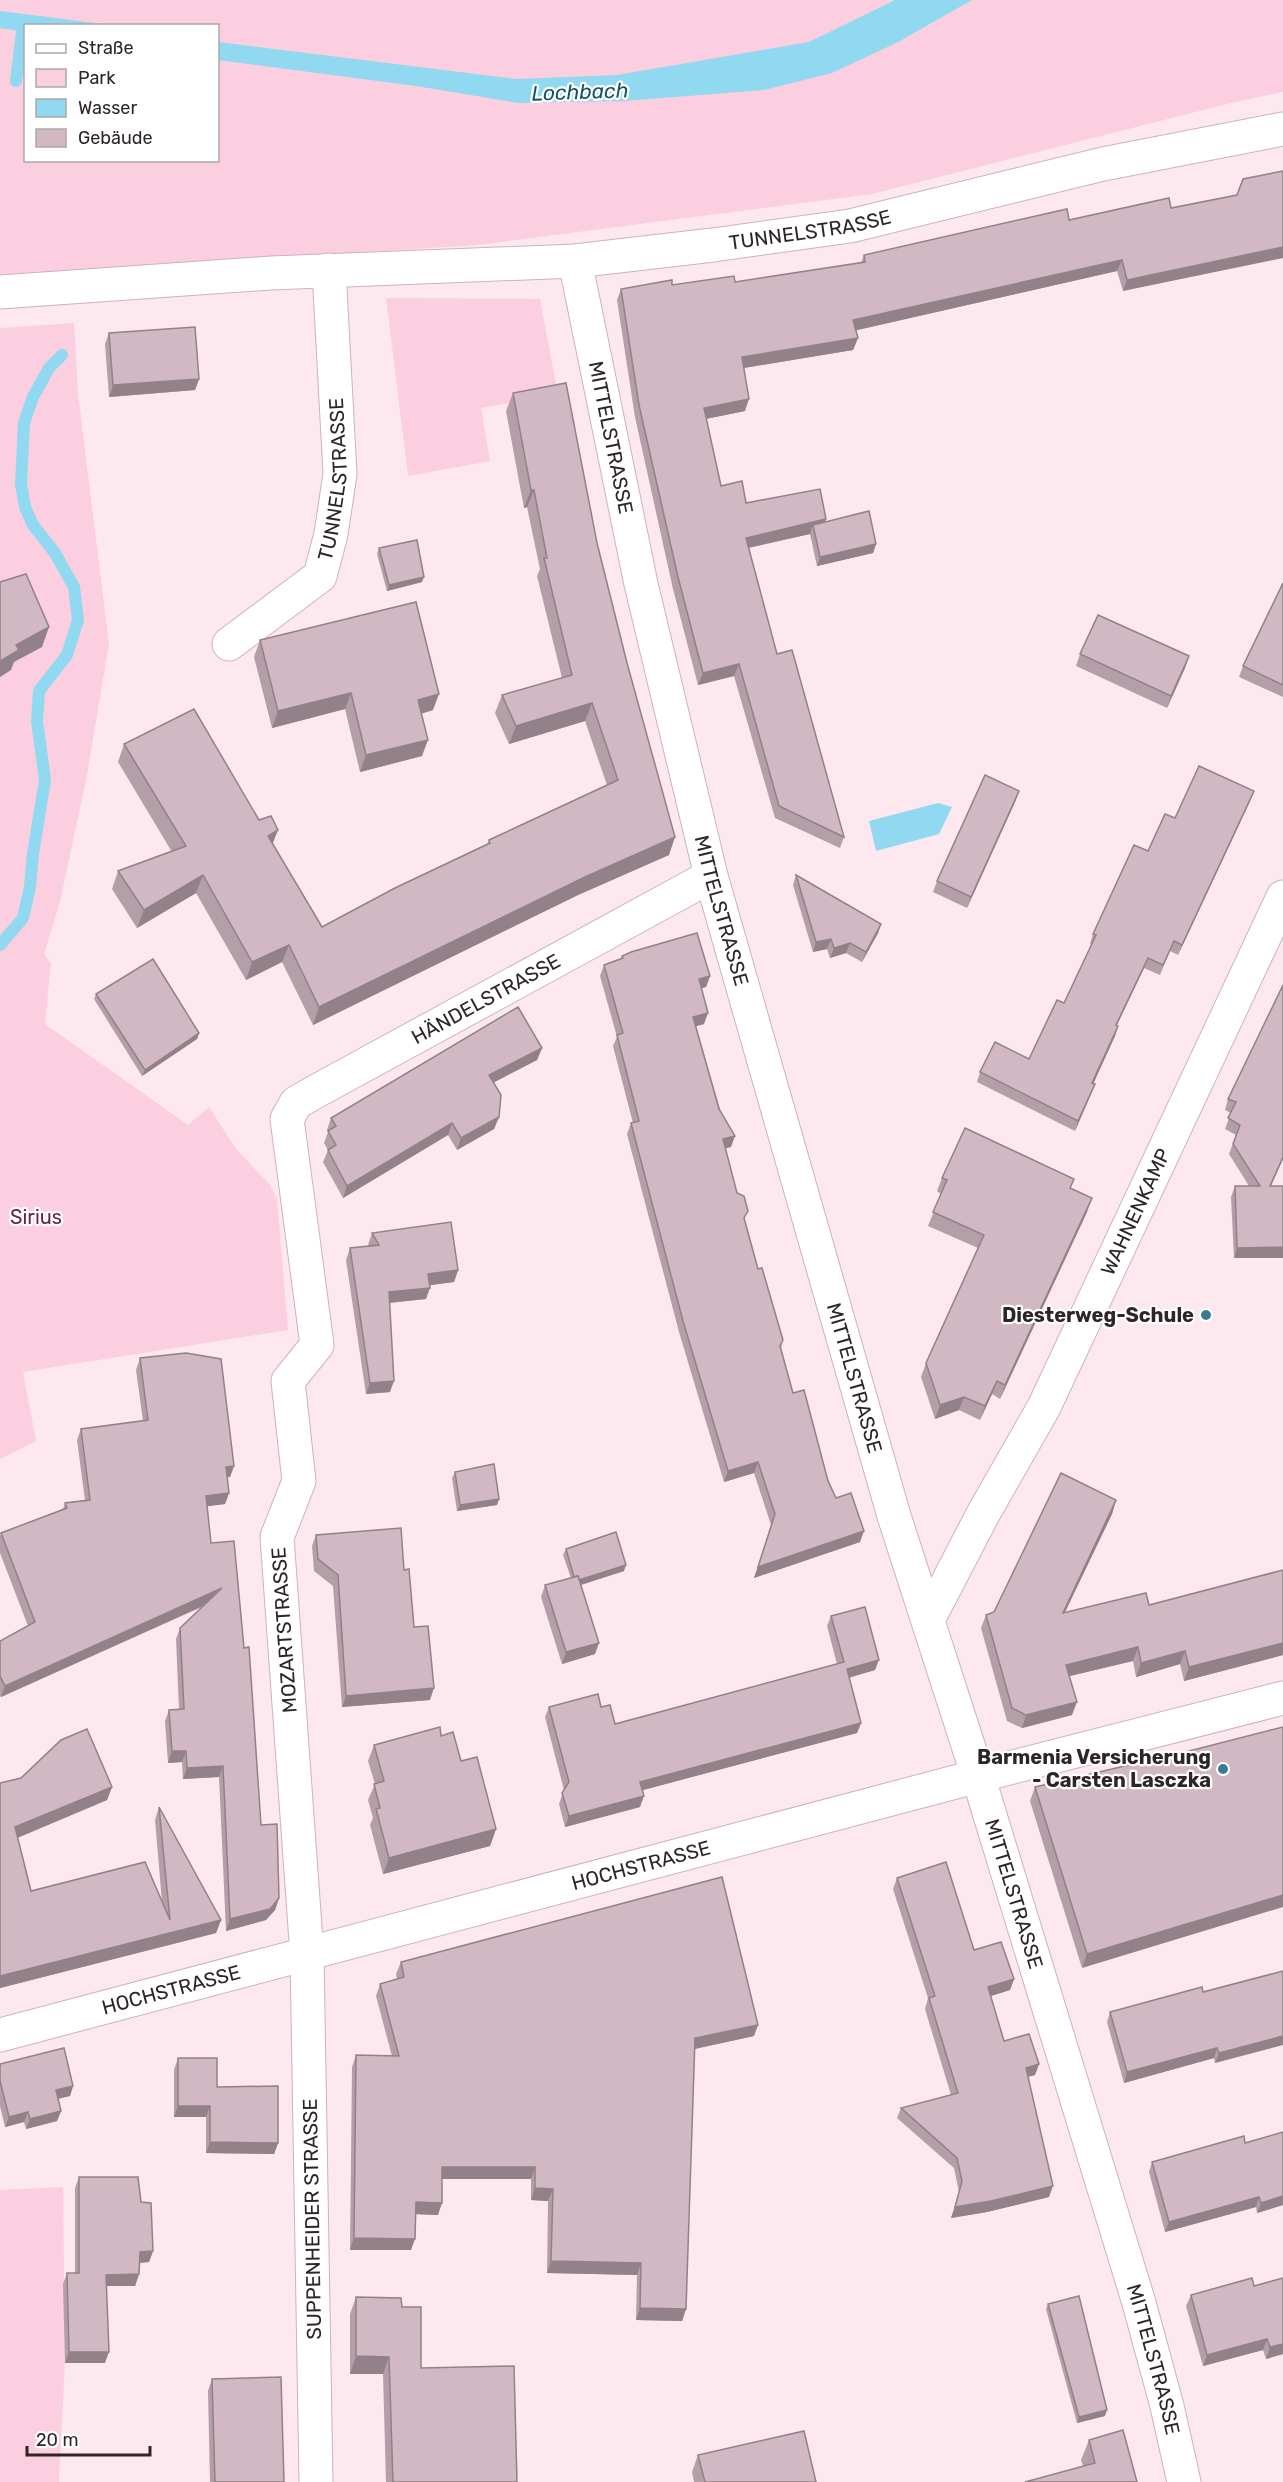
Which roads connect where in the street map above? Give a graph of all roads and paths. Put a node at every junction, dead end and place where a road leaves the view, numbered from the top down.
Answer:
1 (1283, 129) edge
2 (575, 261) junction
3 (329, 270) junction
4 (0, 292) edge
5 (229, 644) dead end
6 (711, 876) junction
7 (1283, 897) edge
8 (289, 1142) joint
9 (929, 1618) junction
10 (1283, 1698) edge
11 (978, 1776) junction
12 (307, 1955) junction
13 (0, 2035) edge
14 (316, 2482) edge
15 (1184, 2482) edge

1 - 2 street, TUNNELSTRASSE
2 - 3 street, TUNNELSTRASSE
2 - 6 street, MITTELSTRASSE
3 - 4 street, TUNNELSTRASSE
3 - 5 street, TUNNELSTRASSE
6 - 8 street, HÄNDELSTRASSE
6 - 9 street, MITTELSTRASSE
7 - 9 street, WAHNENKAMP
8 - 12 street, MOZARTSTRASSE
9 - 11 street, MITTELSTRASSE
10 - 11 street, HOCHSTRASSE
11 - 12 street, HOCHSTRASSE
11 - 15 street, MITTELSTRASSE
12 - 13 street, HOCHSTRASSE
12 - 14 street, SUPPENHEIDER STRASSE

